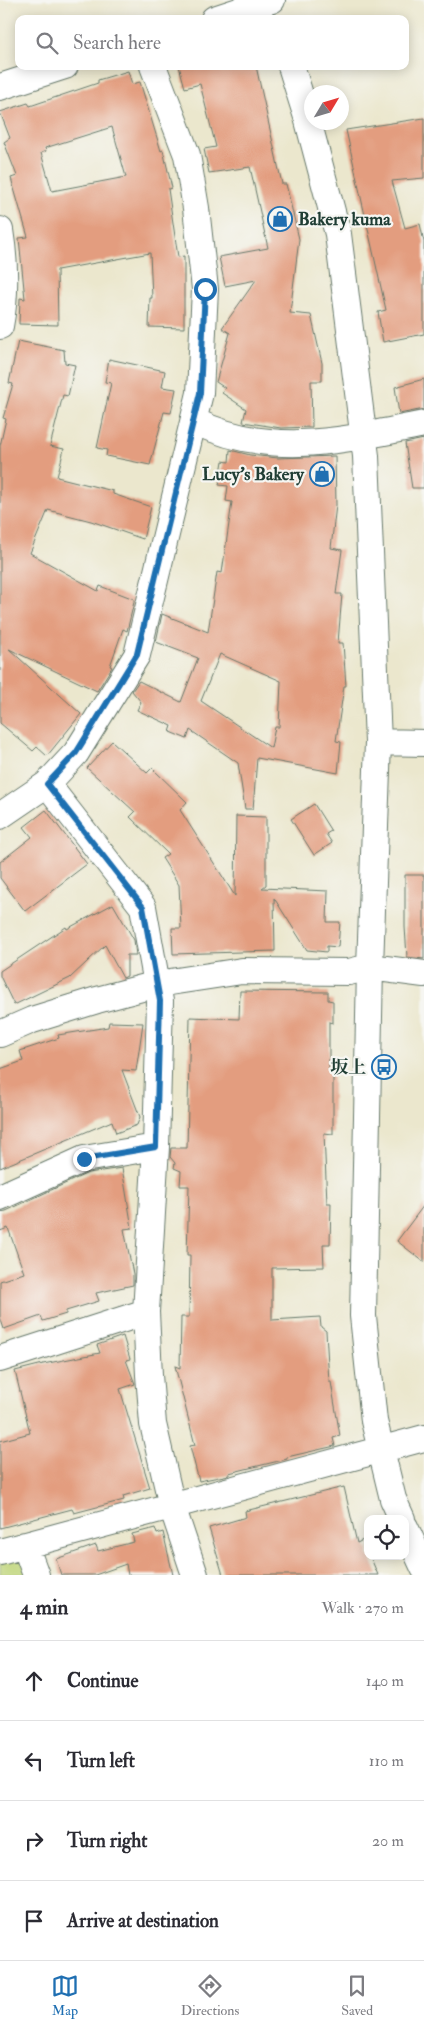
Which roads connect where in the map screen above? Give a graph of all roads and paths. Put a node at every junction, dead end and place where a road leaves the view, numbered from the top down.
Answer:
1 (271, 0) edge
2 (226, 15) edge
3 (275, 15) edge
4 (53, 70) edge
5 (155, 70) edge
6 (292, 70) edge
7 (0, 87) edge
8 (0, 230) edge
9 (0, 326) edge
10 (194, 421) junction
11 (424, 424) edge
12 (363, 436) junction
13 (378, 742) junction
14 (424, 743) edge
15 (47, 784) junction
16 (0, 816) edge
17 (370, 967) junction
18 (424, 974) edge
19 (158, 984) junction
20 (0, 1034) edge
21 (156, 1147) junction
22 (0, 1197) edge
23 (146, 1312) junction
24 (0, 1359) edge
25 (424, 1438) edge
26 (381, 1450) junction
27 (172, 1506) junction
28 (400, 1515) edge
29 (409, 1536) edge
30 (25, 1545) junction
31 (0, 1552) edge
32 (424, 1568) edge
33 (36, 1575) edge
34 (195, 1575) edge

1 - 2 street
1 - 3 street
4 - 7 street
5 - 10 street
6 - 12 street
8 - 9 street
10 - 12 street
10 - 15 street
11 - 12 street
12 - 13 street
13 - 14 street
13 - 17 street
15 - 16 street
15 - 19 street
17 - 18 street
17 - 19 street
17 - 26 street
19 - 20 street
19 - 21 street
21 - 22 street
21 - 23 street
23 - 24 street
23 - 27 street
25 - 26 street
26 - 27 street
26 - 28 street
27 - 30 street
27 - 34 street
29 - 32 street
30 - 31 street
30 - 33 street

